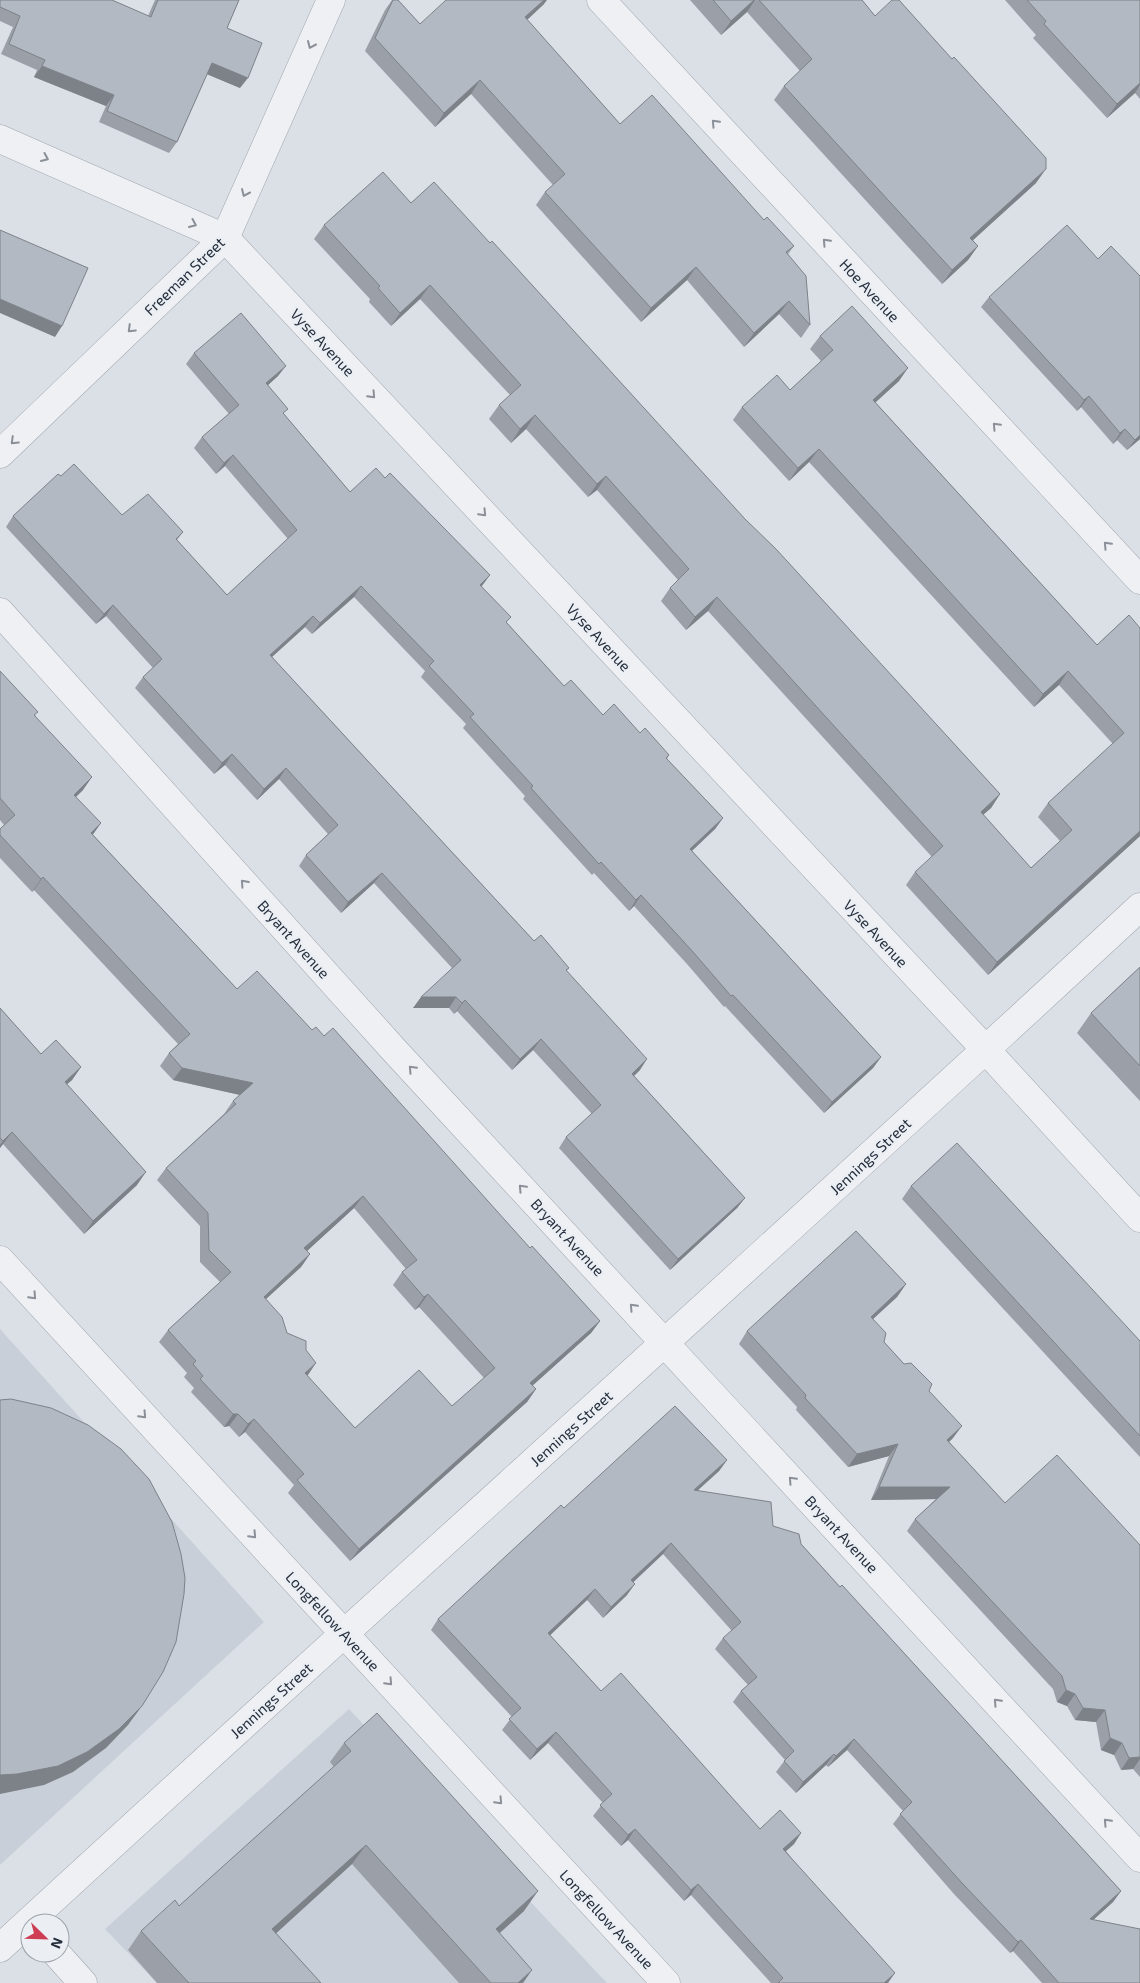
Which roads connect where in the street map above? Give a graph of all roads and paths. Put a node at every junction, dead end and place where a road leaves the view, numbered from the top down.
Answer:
1 (331, 0) edge
2 (601, 0) edge
3 (0, 139) edge
4 (226, 238) junction
5 (0, 454) edge
6 (1140, 580) edge
7 (0, 612) edge
8 (1140, 907) edge
9 (986, 1050) junction
10 (1140, 1218) edge
11 (0, 1260) edge
12 (666, 1342) junction
13 (344, 1633) junction
14 (1140, 1858) edge
15 (40, 1913) edge
16 (20, 1931) edge
17 (0, 1948) edge
18 (65, 1963) edge
19 (84, 1983) edge
20 (666, 1983) edge

1 -> 4 street, Freeman Street
6 -> 2 street, Hoe Avenue
3 -> 4 street, Vyse Avenue
4 -> 5 street, Freeman Street
4 -> 9 street, Vyse Avenue
12 -> 7 street, Bryant Avenue
8 - 9 street, Jennings Street
9 - 10 street, Vyse Avenue
9 - 12 street, Jennings Street
11 -> 13 street, Longfellow Avenue
12 - 13 street, Jennings Street
14 -> 12 street, Bryant Avenue
13 - 15 street, Jennings Street
13 -> 20 street, Longfellow Avenue
16 - 17 street, Jennings Street
18 - 19 street

